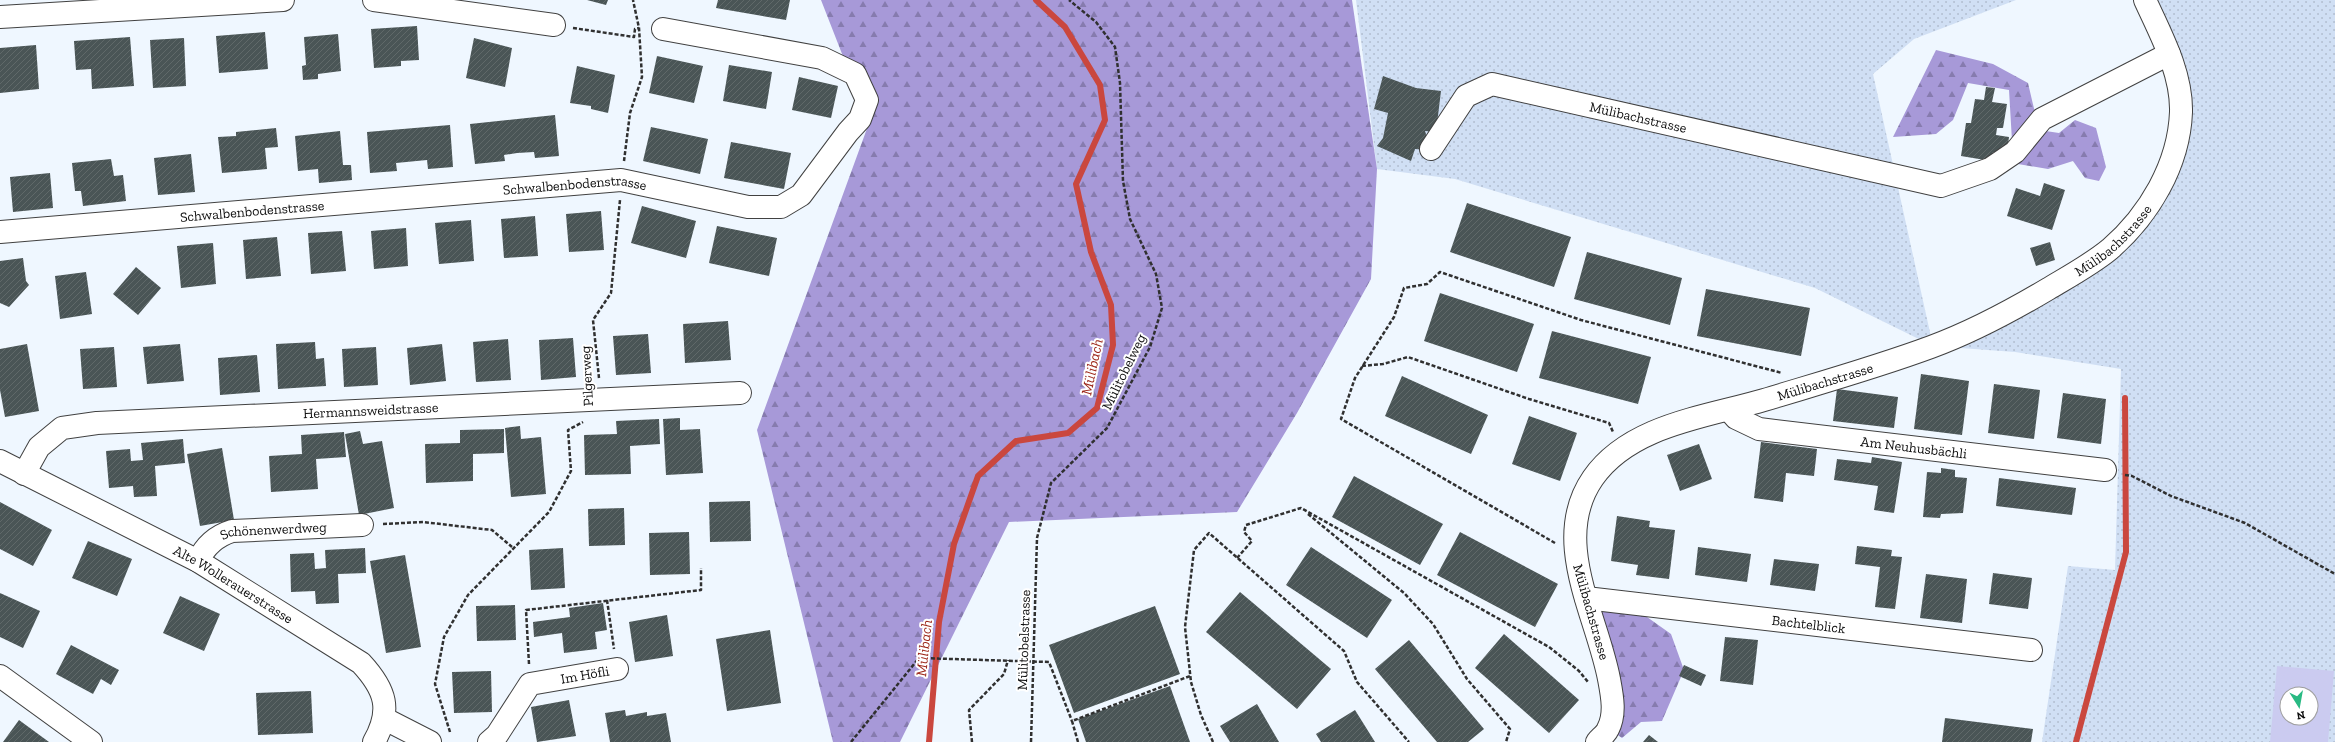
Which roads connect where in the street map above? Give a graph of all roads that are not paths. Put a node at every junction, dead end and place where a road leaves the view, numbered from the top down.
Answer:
1 (283, 0) edge
2 (374, 0) edge
3 (2145, 0) edge
4 (0, 17) edge
5 (554, 25) road end
6 (663, 29) dead end
7 (2169, 54) junction
8 (1431, 149) dead end
9 (0, 232) edge
10 (740, 393) dead end
11 (1729, 410) junction
12 (0, 461) edge
13 (2105, 470) dead end
14 (24, 474) junction
15 (362, 525) road end
16 (198, 561) junction
17 (1586, 598) junction
18 (2031, 650) dead end
19 (617, 669) road end
20 (0, 676) edge
21 (385, 718) junction
22 (91, 742) edge
23 (374, 742) edge
24 (430, 742) edge
25 (489, 742) edge
26 (1597, 742) edge

1 - 4 street
2 - 5 street
3 - 7 street, Mülibachstrasse
6 - 9 street, Schwalbenbodenstrasse
7 - 8 street, Mülibachstrasse
7 - 11 street, Mülibachstrasse
10 - 14 street, Hermannsweidstrasse
11 - 13 street, Am Neuhusbächli
11 - 17 street, Mülibachstrasse
12 - 14 street, Alte Wollerauerstrasse
14 - 16 street, Alte Wollerauerstrasse
15 - 16 street, Schönenwerdweg
16 - 21 street, Alte Wollerauerstrasse
17 - 18 street, Bachtelblick
17 - 26 street, Mülibachstrasse
19 - 25 street, Im Höfli
20 - 22 street
21 - 23 street
21 - 24 street

